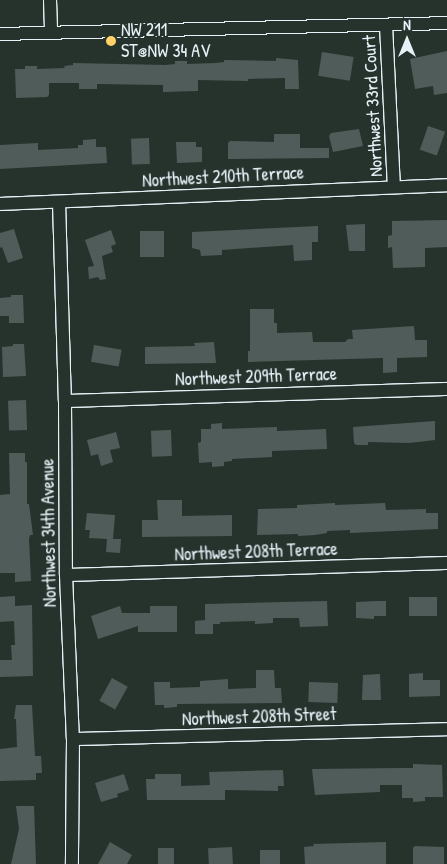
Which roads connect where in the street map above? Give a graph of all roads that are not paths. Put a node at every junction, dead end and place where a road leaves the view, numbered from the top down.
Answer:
1 (50, 0) edge
2 (447, 23) edge
3 (386, 25) junction
4 (51, 32) junction
5 (0, 34) edge
6 (447, 185) edge
7 (394, 186) junction
8 (58, 202) junction
9 (0, 204) edge
10 (447, 389) edge
11 (65, 401) junction
12 (447, 563) edge
13 (66, 575) junction
14 (447, 729) edge
15 (73, 740) junction
16 (72, 864) edge

1 - 4 street
2 - 3 street
3 - 4 street
3 - 7 street, Northwest 33rd Court
4 - 5 street
6 - 7 street, Northwest 210th Terrace
7 - 8 street, Northwest 210th Terrace
8 - 9 street, Northwest 210th Terrace
8 - 11 street, Northwest 34th Avenue
10 - 11 street, Northwest 209th Terrace
11 - 13 street, Northwest 34th Avenue
12 - 13 street, Northwest 208th Terrace
13 - 15 street, Northwest 34th Avenue
14 - 15 street, Northwest 208th Street
15 - 16 street, Northwest 34th Avenue

